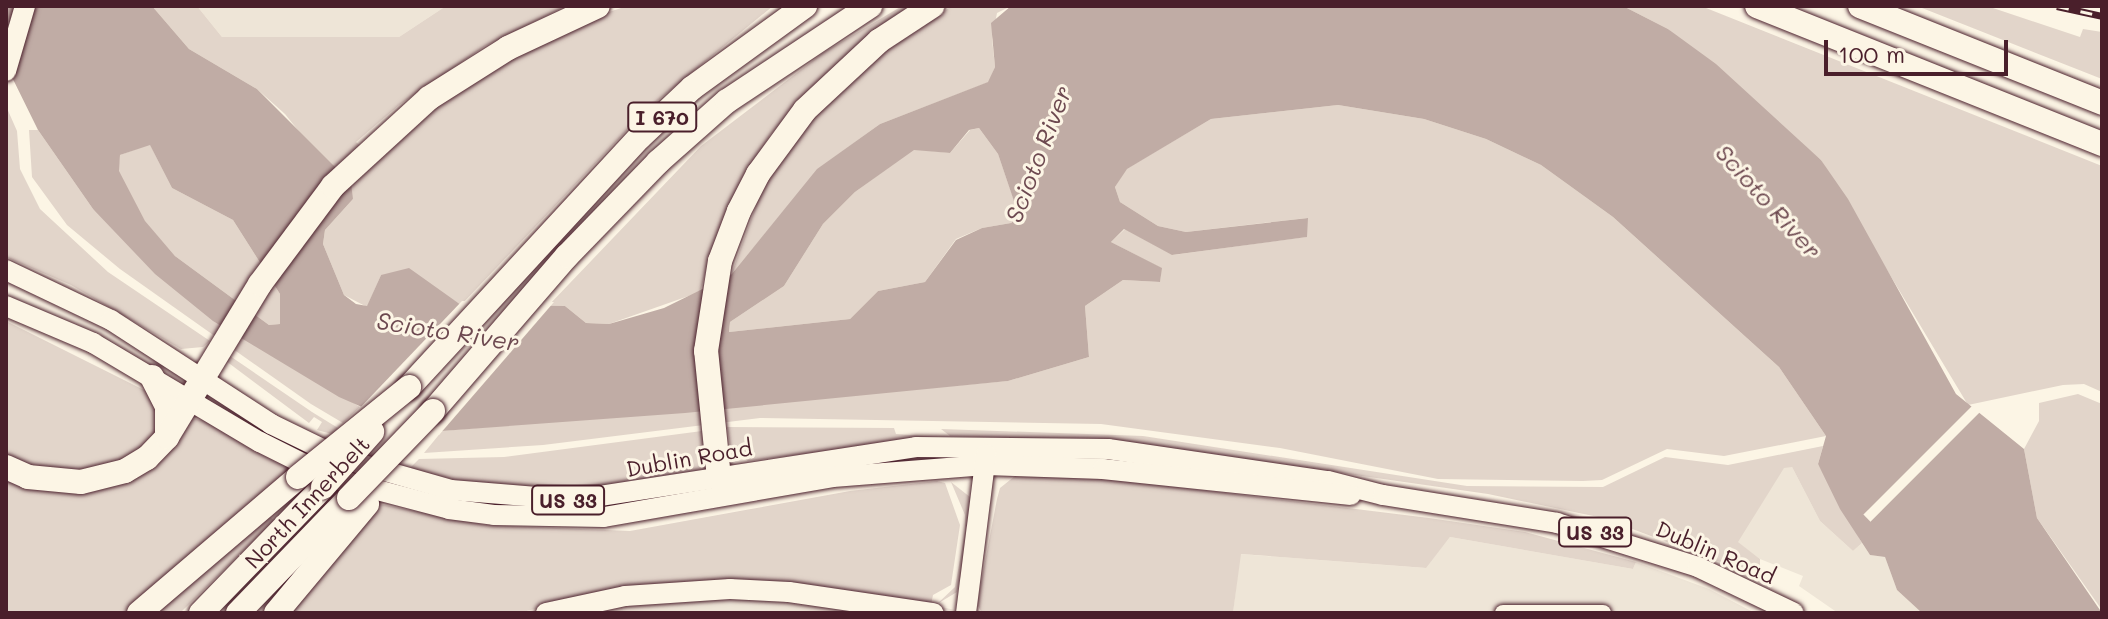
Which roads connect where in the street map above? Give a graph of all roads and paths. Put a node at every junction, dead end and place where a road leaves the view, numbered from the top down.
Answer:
1 (25, 6) edge
2 (598, 6) edge
3 (805, 6) edge
4 (870, 6) edge
5 (932, 6) edge
6 (1757, 6) edge
7 (1860, 6) edge
8 (6, 71) edge
9 (2102, 103) edge
10 (2102, 144) edge
11 (6, 270) edge
12 (6, 306) edge
13 (152, 377) junction
14 (409, 387) junction
15 (195, 390) junction
16 (167, 437) junction
17 (986, 455) junction
18 (6, 467) edge
19 (719, 478) junction
20 (358, 501) junction
21 (430, 505) junction
22 (139, 613) edge
23 (201, 613) edge
24 (238, 613) edge
25 (276, 613) edge
26 (546, 613) edge
27 (933, 613) edge
28 (966, 613) edge
29 (1503, 613) edge
30 (1603, 613) edge
31 (1794, 613) edge

1 - 8 main road
2 - 15 highway
3 - 14 highway, I 670
4 - 20 highway, I 670, bridge
5 - 19 highway
6 - 10 highway
7 - 9 highway
11 - 15 main road, Dublin Road / US 33
12 - 13 main road, Dublin Road / US 33
13 - 15 main road, Dublin Road / US 33
13 - 16 highway
14 - 22 highway, bridge
14 - 23 highway, North Innerbelt / I 670, bridge
15 - 16 highway
15 - 19 main road, Dublin Road / US 33
15 - 21 main road, Dublin Road / US 33
16 - 18 highway
17 - 19 main road, Dublin Road / US 33
17 - 21 main road, Dublin Road / US 33
17 - 28 main road
17 - 31 main road, Dublin Road / US 33
19 - 21 main road
20 - 24 highway, North Innerbelt
20 - 25 highway
26 - 27 main road
29 - 30 street

